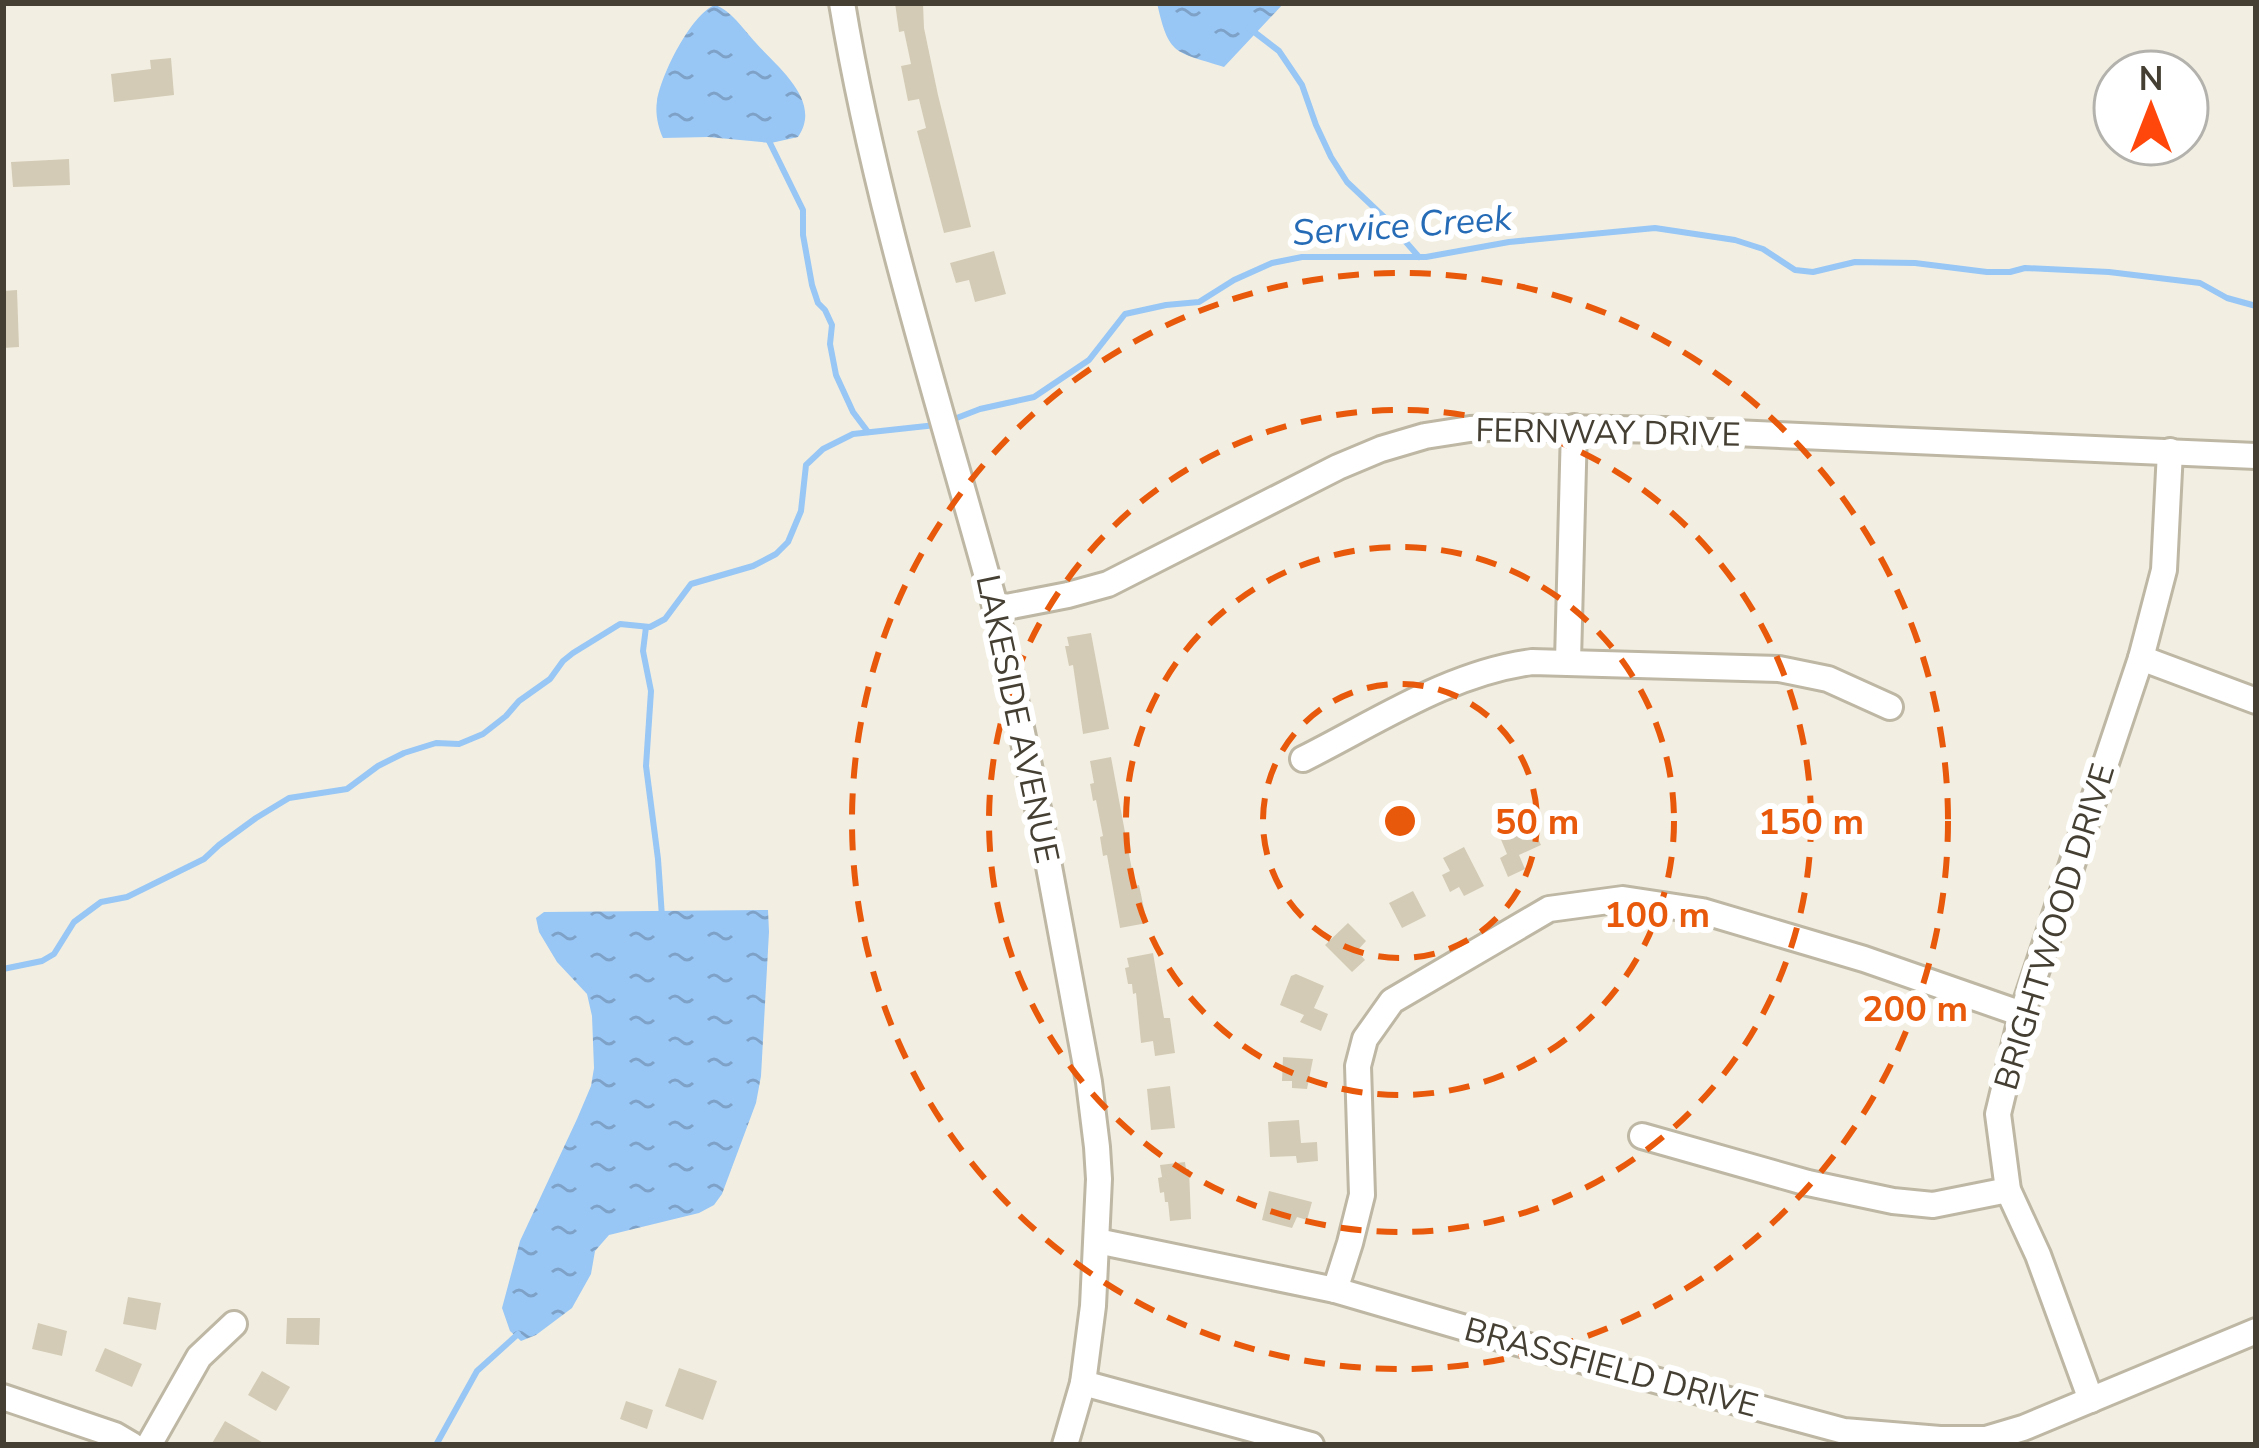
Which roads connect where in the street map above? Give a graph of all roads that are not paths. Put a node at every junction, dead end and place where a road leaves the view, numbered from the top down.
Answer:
1 (842, 3) edge
2 (1574, 428) junction
3 (2170, 451) junction
4 (2256, 455) edge
5 (996, 609) junction
6 (2141, 658) junction
7 (1568, 662) junction
8 (2256, 701) edge
9 (1890, 707) dead end
10 (1303, 759) dead end
11 (2022, 1014) junction
12 (1642, 1136) dead end
13 (2008, 1190) junction
14 (1097, 1241) junction
15 (1335, 1290) junction
16 (234, 1324) dead end
17 (2256, 1331) edge
18 (1083, 1383) junction
19 (3, 1397) edge
20 (2091, 1400) junction
21 (132, 1445) edge
22 (149, 1445) edge
23 (1065, 1445) edge
24 (1311, 1445) edge

1 - 5 street, LAKESIDE AVENUE
2 - 3 street, FERNWAY DRIVE
2 - 5 street, FERNWAY DRIVE
2 - 7 street
3 - 4 street, FERNWAY DRIVE
3 - 6 street, BRIGHTWOOD DRIVE
5 - 14 street, LAKESIDE AVENUE
6 - 8 street
6 - 11 street, BRIGHTWOOD DRIVE
7 - 9 street
7 - 10 street
11 - 13 street, BRIGHTWOOD DRIVE
11 - 15 street
12 - 13 street
13 - 20 street, BRIGHTWOOD DRIVE
14 - 15 street, BRASSFIELD DRIVE
14 - 18 street, LAKESIDE AVENUE
15 - 20 street, BRASSFIELD DRIVE
16 - 22 street
17 - 20 street, BRASSFIELD DRIVE
18 - 23 street, LAKESIDE AVENUE
18 - 24 street
19 - 21 street

